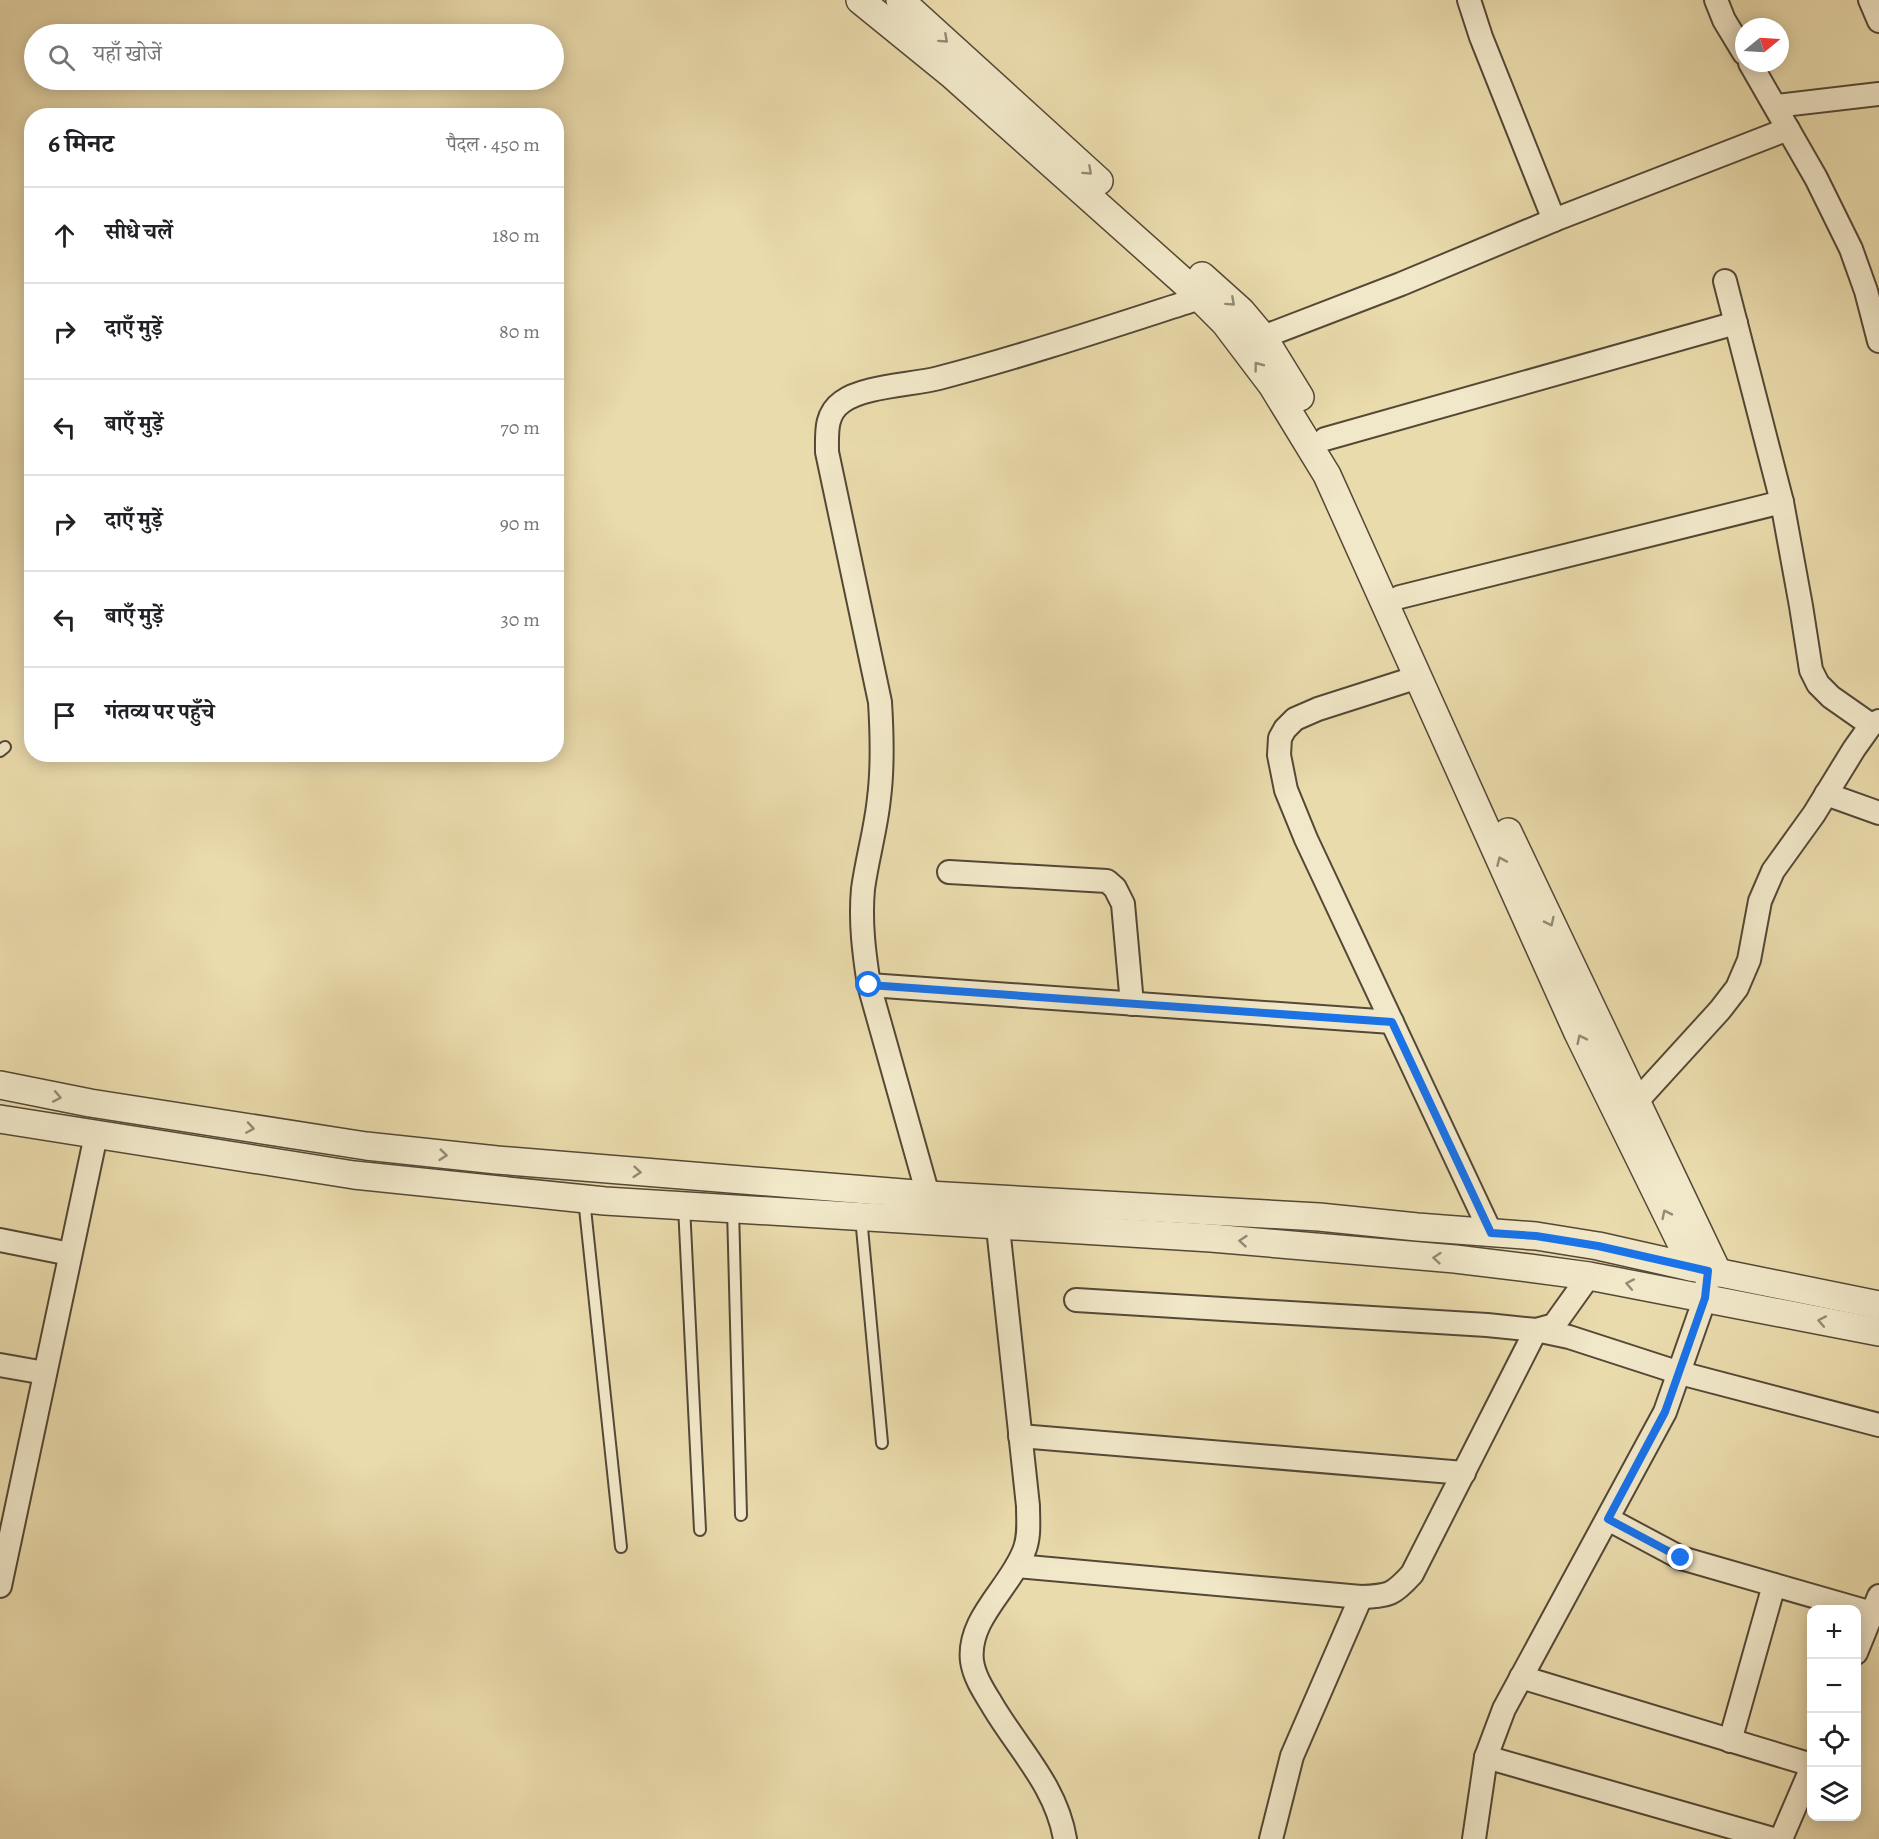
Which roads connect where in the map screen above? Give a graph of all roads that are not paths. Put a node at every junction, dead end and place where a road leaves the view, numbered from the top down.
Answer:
1 (860, 0) edge
2 (900, 0) edge
3 (1468, 0) edge
4 (1716, 0) edge
5 (1870, 0) edge
6 (1879, 21) edge
7 (1735, 38) edge
8 (1755, 72) edge
9 (1879, 94) edge
10 (1776, 106) junction
11 (1788, 129) junction
12 (1554, 220) junction
13 (1725, 281) dead end
14 (1200, 298) junction
15 (1736, 323) junction
16 (1263, 337) junction
17 (1879, 341) edge
18 (1325, 439) junction
19 (1782, 502) junction
20 (1400, 597) junction
21 (1418, 677) junction
22 (1875, 723) edge
23 (1826, 794) junction
24 (1879, 813) edge
25 (949, 872) dead end
26 (869, 985) junction
27 (1132, 1004) junction
28 (1392, 1022) junction
29 (0, 1085) edge
30 (1628, 1108) junction
31 (0, 1119) edge
32 (96, 1135) junction
33 (928, 1195) junction
34 (584, 1199) junction
35 (684, 1206) junction
36 (732, 1209) junction
37 (996, 1211) junction
38 (861, 1217) junction
39 (1491, 1233) junction
40 (0, 1240) edge
41 (70, 1254) junction
42 (1706, 1270) junction
43 (1589, 1276) junction
44 (1705, 1298) junction
45 (1076, 1300) dead end
46 (1879, 1305) edge
47 (1536, 1330) junction
48 (1879, 1332) edge
49 (0, 1365) edge
50 (45, 1373) junction
51 (1680, 1373) junction
52 (1879, 1425) edge
53 (1020, 1436) junction
54 (882, 1443) dead end
55 (1464, 1473) junction
56 (741, 1515) dead end
57 (1608, 1519) junction
58 (700, 1530) dead end
59 (621, 1547) dead end
60 (1017, 1566) junction
61 (1774, 1585) junction
62 (0, 1586) edge
63 (1361, 1597) junction
64 (1877, 1608) edge
65 (1861, 1644) edge
66 (1521, 1677) junction
67 (1730, 1741) junction
68 (1486, 1757) junction
69 (1807, 1764) edge
70 (1812, 1767) edge
71 (1065, 1839) edge
72 (1271, 1839) edge
73 (1474, 1839) edge
74 (1773, 1839) edge
75 (1781, 1839) edge

1 - 14 street
2 -> 16 street
3 - 12 street
4 - 7 street
5 - 6 street
8 - 10 street
9 - 10 street
10 - 11 street
11 - 12 street
11 - 17 street
12 - 16 street
13 - 15 street
21 -> 14 street
14 - 26 street
15 - 18 street
15 - 19 street
16 - 18 street
18 - 20 street
19 - 20 street
19 - 22 street
20 -> 30 street
21 - 28 street
30 -> 21 street
22 - 23 street
23 - 24 street
23 - 30 street
25 - 27 street
26 - 27 street
26 - 33 street
27 - 28 street
28 - 39 street
29 -> 33 street
30 - 42 street
31 - 32 street
32 - 34 street
32 - 41 street
33 - 37 street
34 - 35 street
34 - 59 lane
35 - 36 street
35 - 58 lane
36 - 38 street
36 - 56 lane
37 - 38 street
37 - 39 street
43 -> 37 street
37 - 53 street
38 - 54 lane
39 - 42 street
40 - 41 street
41 - 50 street
42 - 44 street
42 - 46 street
44 -> 43 street
43 - 47 street
48 -> 44 street
44 - 51 street
45 - 47 street
47 - 51 street
47 - 55 street
49 - 50 street
50 - 62 street
51 - 52 street
51 - 57 street
53 - 55 street
53 - 60 street
55 - 63 street
57 - 61 street
57 - 66 street
60 - 63 street
60 - 71 street
61 - 64 street
61 - 67 street
63 - 72 street
64 - 65 street
66 - 67 street
66 - 68 street
67 - 69 street
68 - 73 street
68 - 74 street
70 - 75 street

